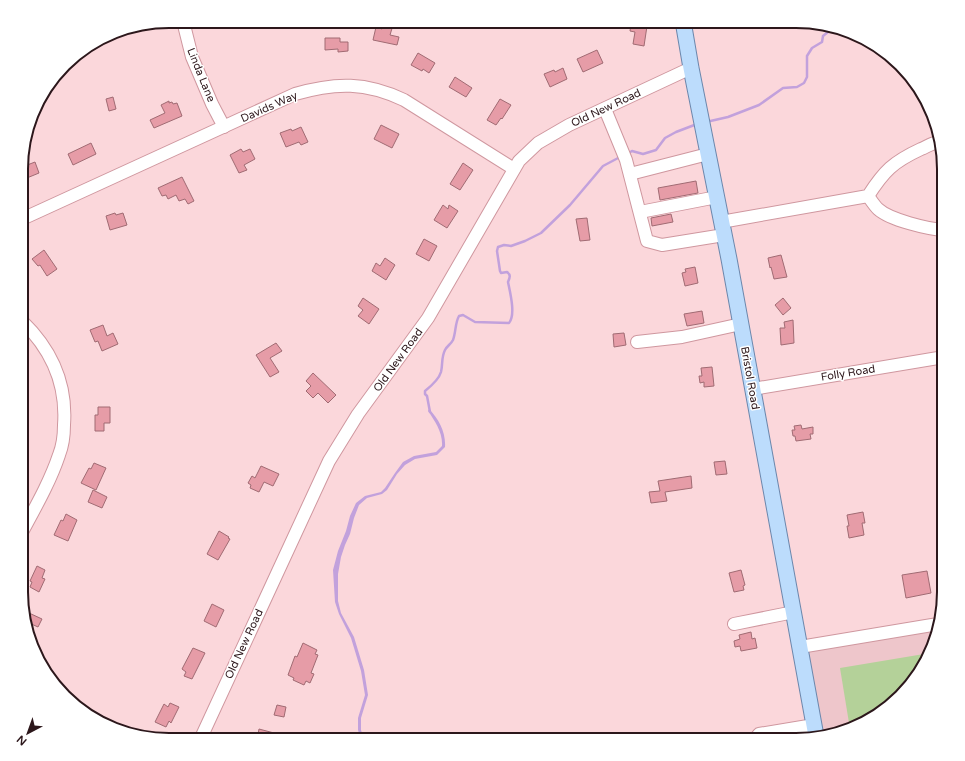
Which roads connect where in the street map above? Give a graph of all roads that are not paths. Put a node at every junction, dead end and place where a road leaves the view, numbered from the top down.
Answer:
1 (186, 28) edge
2 (684, 28) edge
3 (691, 68) junction
4 (605, 109) junction
5 (224, 127) junction
6 (935, 144) edge
7 (708, 154) junction
8 (514, 169) junction
9 (630, 174) junction
10 (868, 196) junction
11 (717, 197) junction
12 (640, 212) junction
13 (28, 216) edge
14 (723, 228) junction
15 (937, 229) edge
16 (740, 324) junction
17 (28, 328) edge
18 (636, 342) dead end
19 (937, 358) edge
20 (753, 389) junction
21 (28, 522) edge
22 (794, 612) junction
23 (734, 624) dead end
24 (933, 625) edge
25 (800, 647) junction
26 (815, 730) edge
27 (203, 733) edge
28 (773, 733) edge

1 - 5 street, Linda Lane
2 - 3 main road, Bristol Road
3 - 4 street, Old New Road
3 - 7 main road, Bristol Road
4 - 8 street, Old New Road
4 - 9 street
5 - 8 street, Davids Way
5 - 13 street, Davids Way
6 - 10 street
7 - 9 street
7 - 11 main road, Bristol Road
8 - 27 street, Old New Road
9 - 12 street
10 - 14 street
10 - 15 street
11 - 12 street
11 - 14 main road, Bristol Road
12 - 14 street
14 - 16 main road, Bristol Road
16 - 18 street
16 - 20 main road, Bristol Road
17 - 21 street
19 - 20 street, Folly Road
20 - 22 main road, Bristol Road
22 - 23 street
22 - 25 main road, Bristol Road
24 - 25 street
25 - 26 main road, Bristol Road
26 - 28 street

